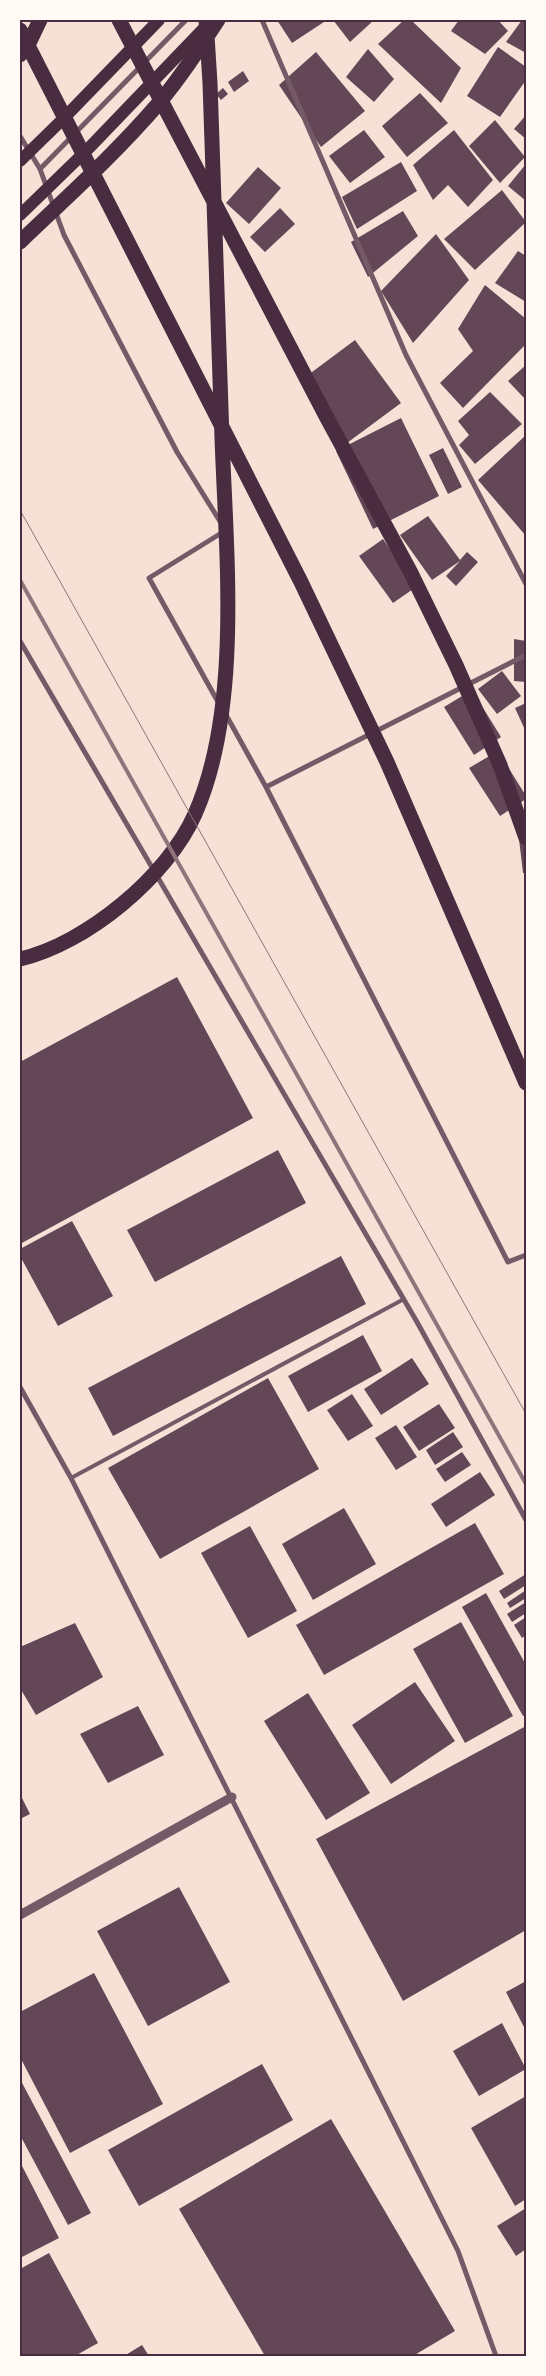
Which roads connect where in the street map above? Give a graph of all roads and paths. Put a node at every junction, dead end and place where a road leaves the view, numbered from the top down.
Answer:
1 (40, 20) edge
2 (119, 20) edge
3 (159, 20) edge
4 (186, 20) edge
5 (206, 20) edge
6 (212, 20) edge
7 (218, 20) edge
8 (262, 20) edge
9 (20, 30) edge
10 (20, 55) edge
11 (20, 136) edge
12 (20, 161) edge
13 (40, 169) junction
14 (20, 215) edge
15 (20, 242) edge
16 (526, 584) edge
17 (20, 641) edge
18 (526, 655) edge
19 (266, 787) junction
20 (526, 838) edge
21 (20, 959) edge
22 (526, 1083) edge
23 (526, 1255) edge
24 (404, 1299) junction
25 (20, 1388) edge
26 (71, 1478) junction
27 (526, 1520) edge
28 (232, 1797) junction
29 (20, 1915) edge
30 (496, 2356) edge

1 - 10 highway
2 - 20 highway
3 - 12 main road
4 - 13 street
5 - 21 highway
6 - 14 main road
7 - 15 highway
8 - 16 street
9 - 22 highway
11 - 13 street
13 - 19 street
17 - 24 street
18 - 19 street
19 - 23 street
24 - 26 lane
24 - 27 street
25 - 26 street
26 - 28 street
28 - 29 street
28 - 30 street

